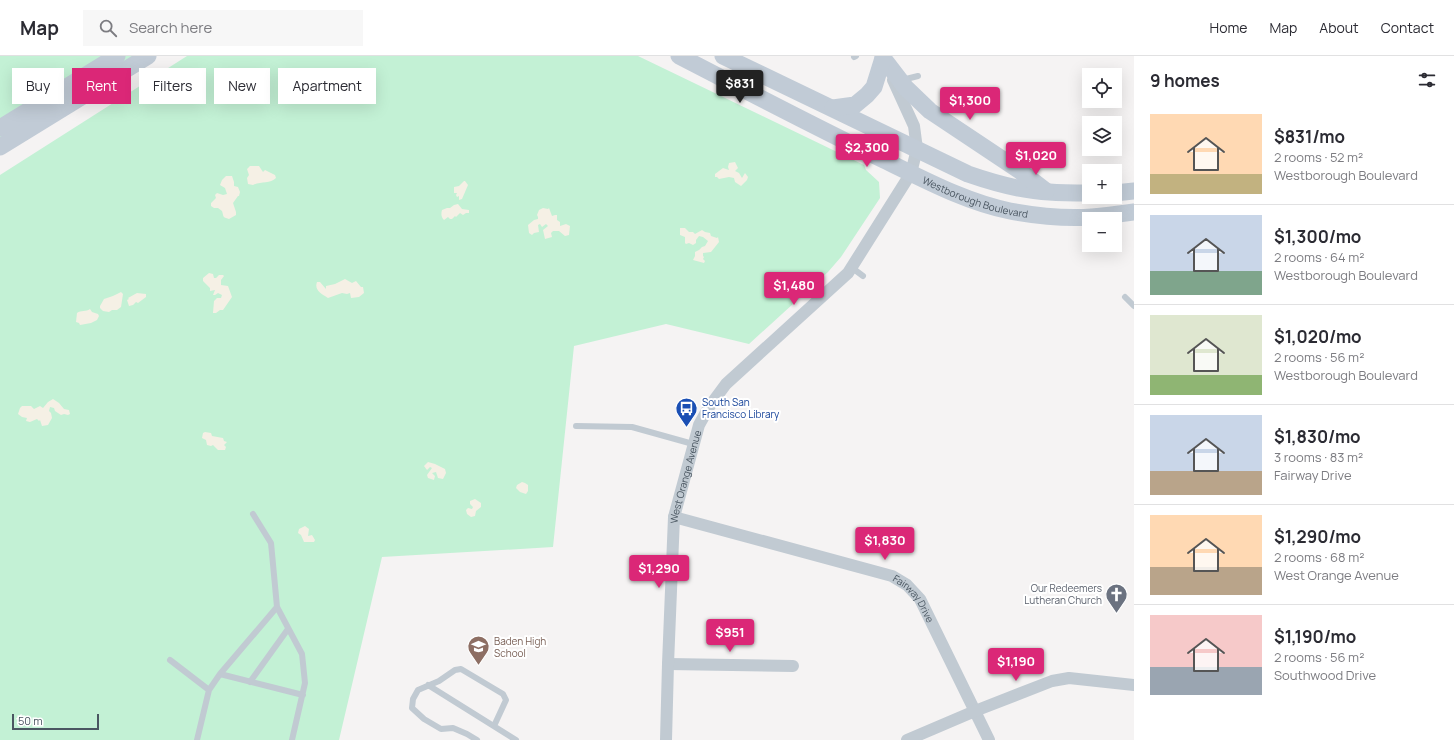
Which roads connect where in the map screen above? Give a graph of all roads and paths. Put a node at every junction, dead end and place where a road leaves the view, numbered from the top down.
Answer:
1 (117, 56) edge
2 (148, 56) edge
3 (679, 56) edge
4 (723, 56) edge
5 (882, 57) edge
6 (918, 76) dead end
7 (900, 80) junction
8 (833, 108) junction
9 (0, 128) edge
10 (0, 147) edge
11 (917, 149) junction
12 (911, 173) junction
13 (1134, 191) edge
14 (1048, 192) junction
15 (1122, 192) edge
16 (1082, 193) edge
17 (1134, 212) edge
18 (851, 267) junction
19 (863, 276) dead end
20 (1125, 297) dead end
21 (1134, 306) edge
22 (576, 426) dead end
23 (693, 444) junction
24 (254, 514) dead end
25 (674, 517) junction
26 (277, 607) junction
27 (288, 629) junction
28 (170, 660) dead end
29 (668, 664) junction
30 (793, 666) dead end
31 (220, 674) junction
32 (250, 682) junction
33 (428, 685) junction
34 (1134, 685) edge
35 (209, 690) junction
36 (303, 695) junction
37 (975, 711) junction
38 (494, 726) junction
39 (197, 740) edge
40 (292, 740) edge
41 (477, 740) edge
42 (516, 740) edge
43 (666, 740) edge
44 (907, 740) edge
45 (989, 740) edge

1 - 9 main road
2 - 10 main road
3 - 12 main road, Westborough Boulevard
4 - 8 main road, Westborough Boulevard
5 - 7 main road
5 - 8 main road
5 - 11 street
6 - 7 lane
7 - 14 main road
8 - 11 main road, Westborough Boulevard
11 - 12 street, West Orange Avenue
11 - 14 main road, Westborough Boulevard
12 - 17 main road, Westborough Boulevard
12 - 18 street, West Orange Avenue
13 - 15 main road
14 - 16 main road, Westborough Boulevard
18 - 19 lane
18 - 23 street, West Orange Avenue
20 - 21 lane
22 - 23 lane
23 - 25 street, West Orange Avenue
24 - 26 lane
25 - 29 street, West Orange Avenue
25 - 37 street, Fairway Drive
26 - 27 lane
26 - 31 lane
27 - 32 lane
27 - 36 lane
28 - 35 lane
29 - 30 street
29 - 43 street, West Orange Avenue
31 - 32 lane
31 - 35 lane
32 - 36 lane
33 - 38 lane
33 - 38 lane
33 - 41 lane
34 - 37 street
35 - 39 lane
36 - 40 lane
37 - 44 street
37 - 45 street, Fairway Drive
38 - 42 lane

